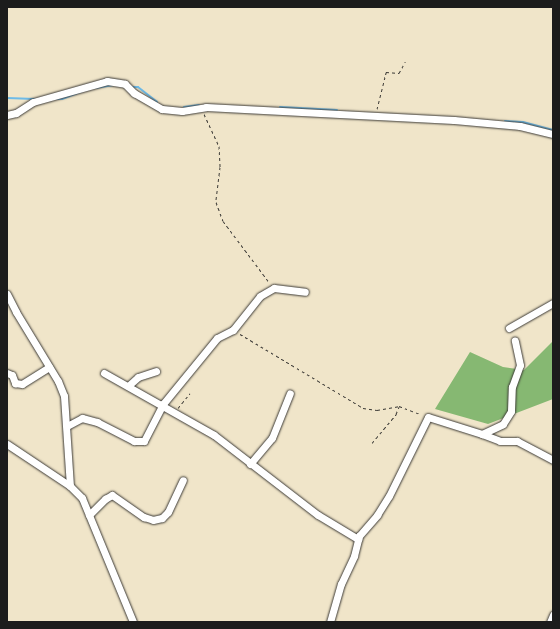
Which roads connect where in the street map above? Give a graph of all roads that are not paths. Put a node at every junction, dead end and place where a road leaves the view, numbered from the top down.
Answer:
1 (7, 115) edge
2 (553, 134) edge
3 (305, 292) dead end
4 (7, 294) edge
5 (553, 303) edge
6 (509, 328) dead end
7 (515, 341) dead end
8 (49, 368) junction
9 (156, 371) dead end
10 (7, 373) edge
11 (104, 373) dead end
12 (128, 386) junction
13 (290, 392) dead end
14 (163, 404) junction
15 (67, 426) junction
16 (482, 434) junction
17 (7, 444) edge
18 (553, 460) edge
19 (250, 464) junction
20 (183, 480) dead end
21 (70, 486) junction
22 (89, 515) junction
23 (358, 538) junction
24 (553, 615) edge
25 (133, 622) edge
26 (330, 622) edge
27 (550, 622) edge

1 - 2 street
3 - 14 street
4 - 8 street
5 - 6 street
7 - 16 street
8 - 10 street
8 - 15 street
9 - 12 street
11 - 12 street
12 - 14 street
13 - 19 street
14 - 15 street
14 - 19 street
15 - 21 street
16 - 18 street
16 - 23 street
17 - 21 street
19 - 23 street
20 - 22 street
21 - 22 street
22 - 25 street
23 - 26 street
24 - 27 street

